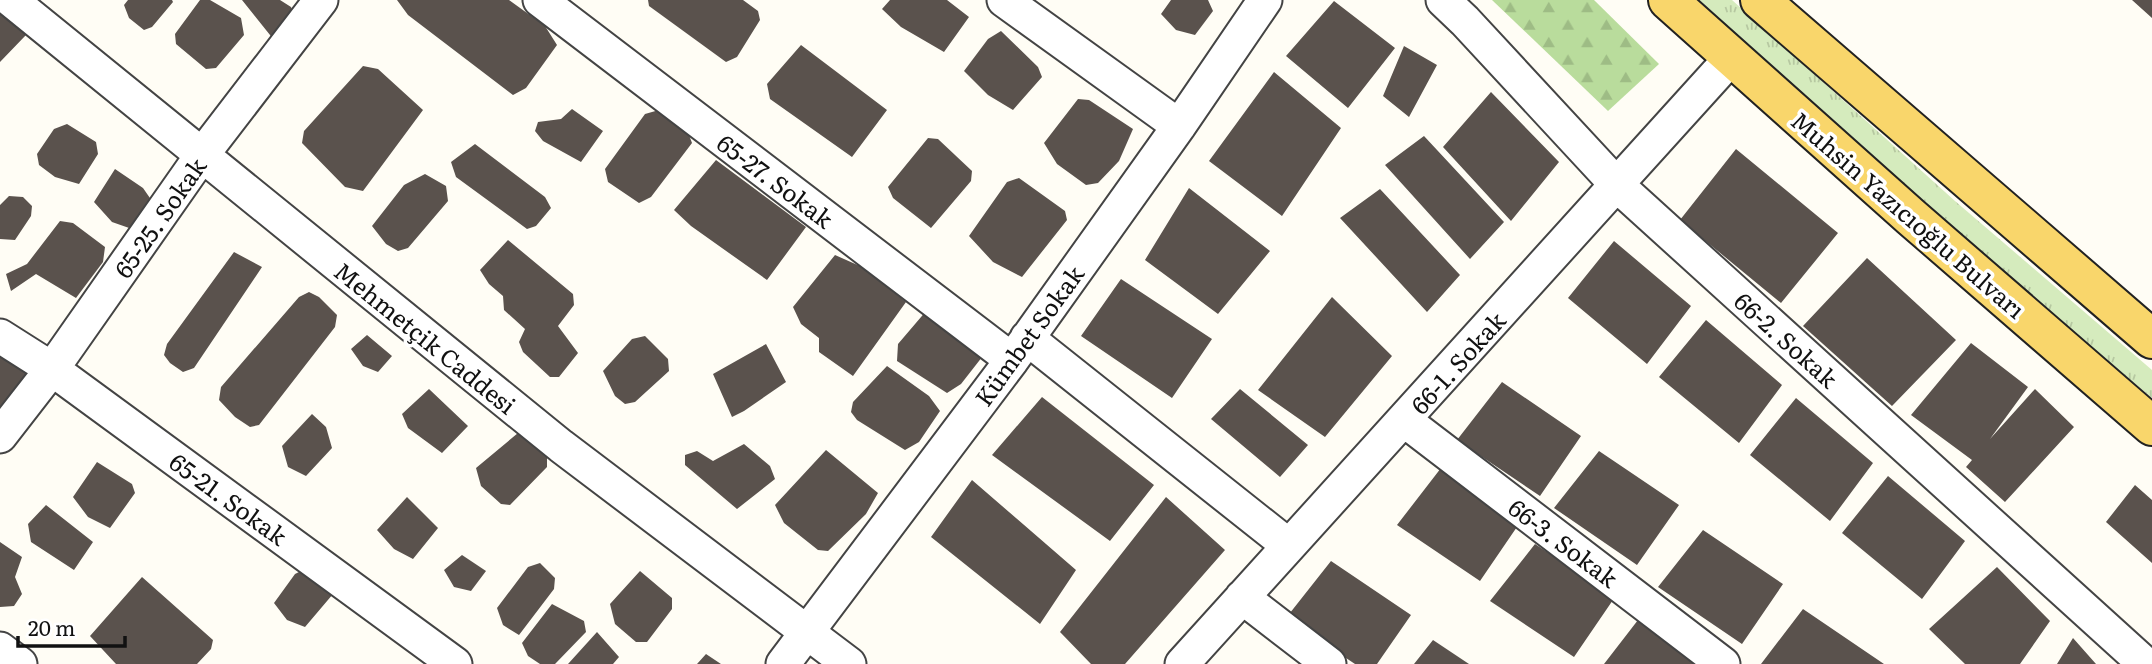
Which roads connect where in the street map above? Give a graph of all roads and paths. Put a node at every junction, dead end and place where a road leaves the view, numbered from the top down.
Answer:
1 (11, 0) edge
2 (321, 0) edge
3 (540, 0) edge
4 (1004, 0) edge
5 (1265, 0) edge
6 (1443, 0) edge
7 (1668, 0) edge
8 (1760, 0) edge
9 (1731, 58) junction
10 (1179, 126) junction
11 (202, 155) junction
12 (1617, 185) junction
13 (0, 336) edge
14 (2152, 339) edge
15 (1019, 349) junction
16 (52, 369) junction
17 (1405, 420) junction
18 (2152, 426) edge
19 (0, 436) edge
20 (1289, 546) junction
21 (1242, 597) junction
22 (806, 633) junction
23 (0, 649) edge
24 (20, 664) edge
25 (455, 664) edge
26 (783, 664) edge
27 (849, 664) edge
28 (1182, 664) edge
29 (1329, 664) edge
30 (1723, 664) edge
31 (2145, 664) edge

1 - 11 street, Mehmetçik Caddesi
2 - 11 street, 65-25. Sokak
3 - 15 street, 65-27. Sokak
4 - 10 street
5 - 10 street, Kümbet Sokak
6 - 12 street, 66-2. Sokak
7 - 9 main road, Muhsin Yazıcıoğlu Bulvarı
8 - 14 main road
9 - 12 street, 66-1. Sokak
9 - 18 main road, Muhsin Yazıcıoğlu Bulvarı
10 - 15 street, Kümbet Sokak
11 - 16 street, 65-25. Sokak
11 - 22 street, Mehmetçik Caddesi
12 - 17 street, 66-1. Sokak
12 - 31 street, 66-2. Sokak
13 - 16 street, 65-21. Sokak
15 - 20 street, 65-27. Sokak
15 - 22 street, Kümbet Sokak
16 - 19 street, 65-25. Sokak
16 - 25 street, 65-21. Sokak
17 - 20 street, 66-1. Sokak
17 - 30 street, 66-3. Sokak
20 - 21 street, 66-1. Sokak
21 - 28 street, 66-1. Sokak
21 - 29 street
22 - 26 street, Kümbet Sokak
22 - 27 street, Mehmetçik Caddesi
23 - 24 street

